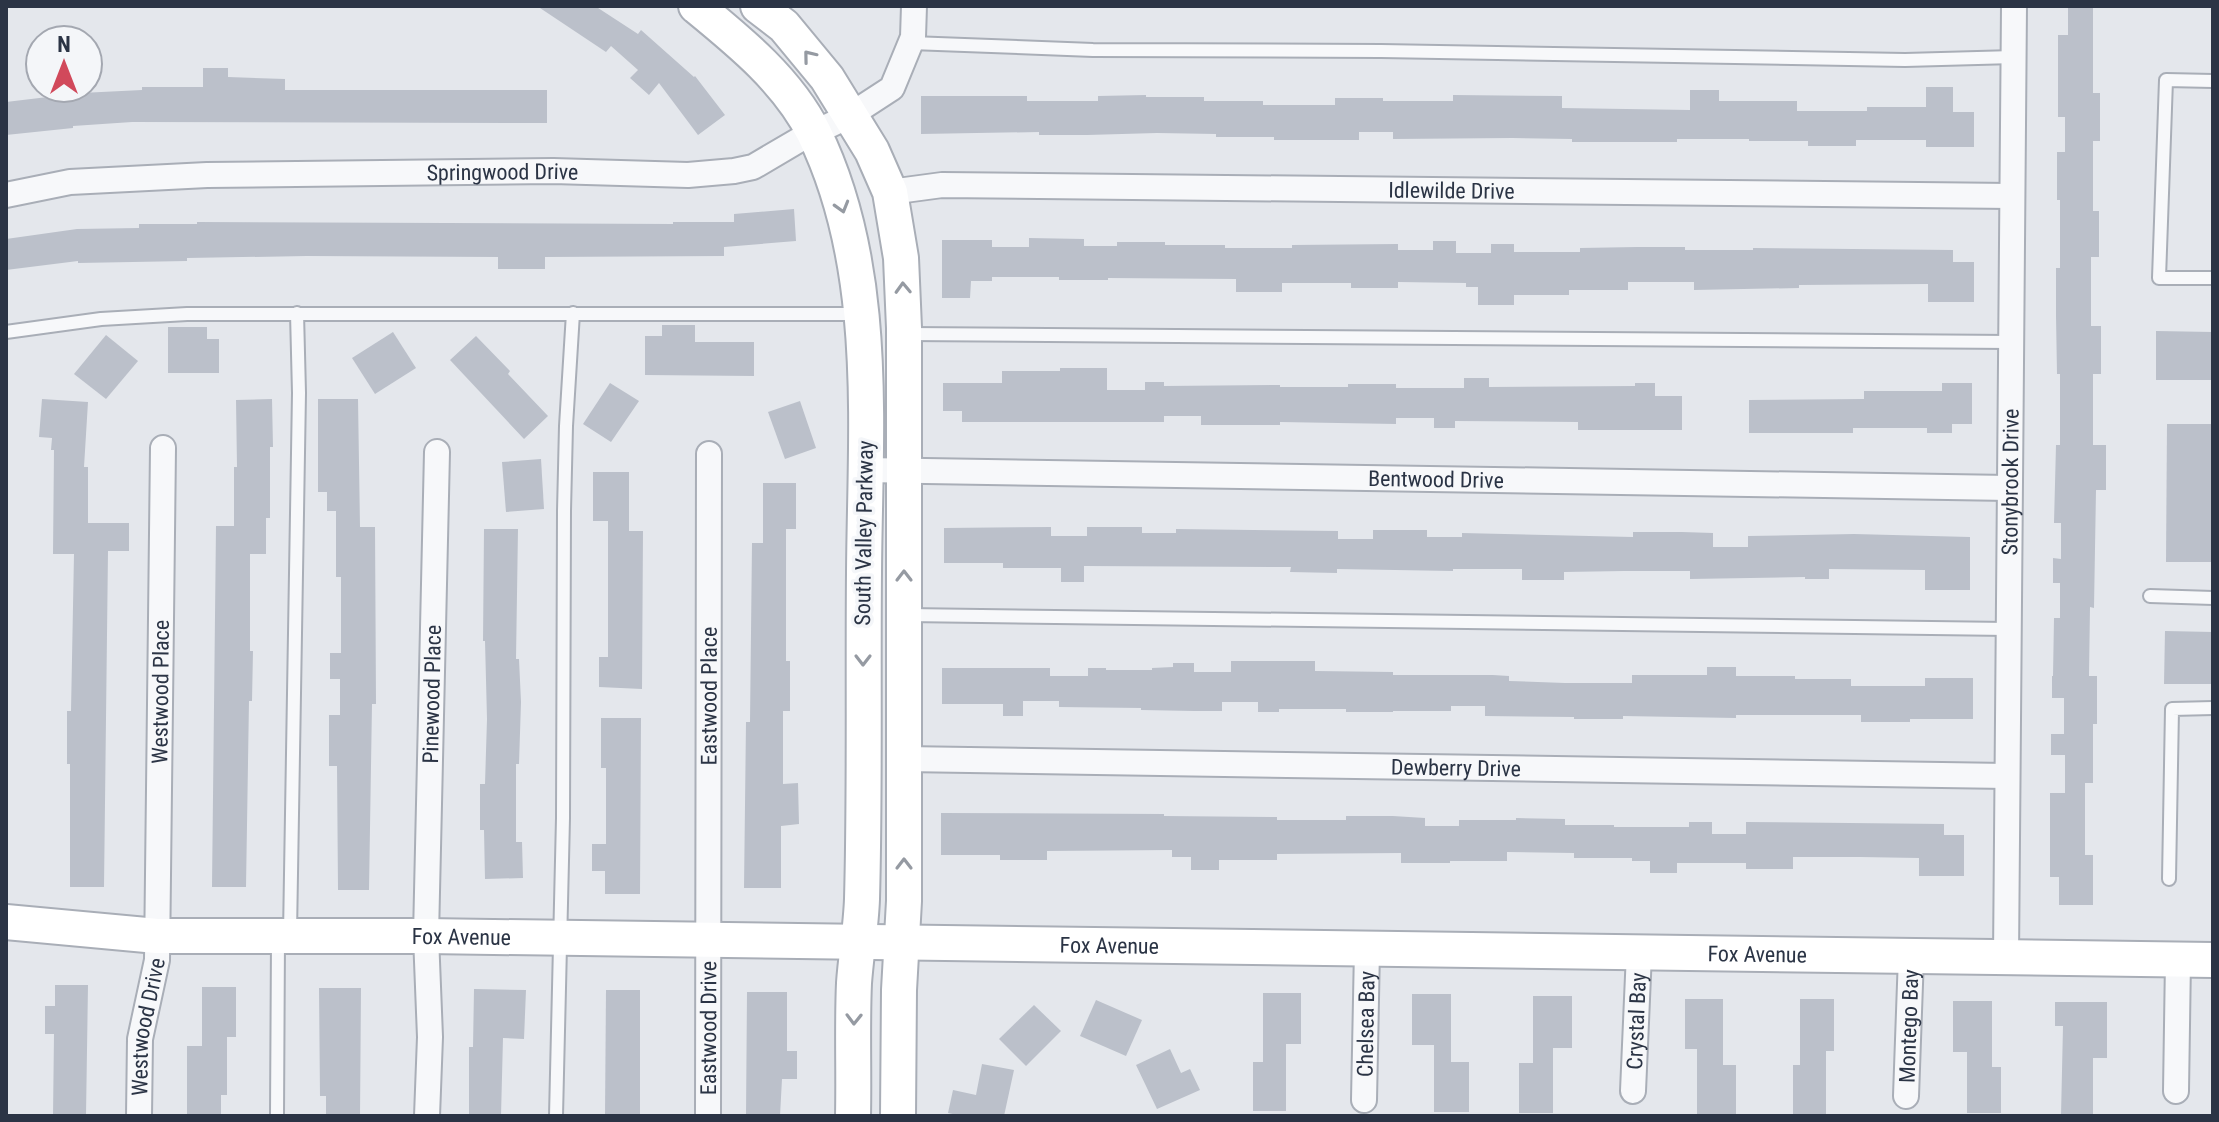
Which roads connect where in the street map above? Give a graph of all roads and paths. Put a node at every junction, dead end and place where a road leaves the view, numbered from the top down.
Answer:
1 (696, 6) edge
2 (758, 6) edge
3 (914, 6) edge
4 (2014, 6) edge
5 (911, 43) junction
6 (2014, 57) junction
7 (2213, 81) edge
8 (849, 116) junction
9 (814, 134) junction
10 (890, 192) junction
11 (6, 195) edge
12 (2012, 196) junction
13 (2213, 278) edge
14 (297, 313) junction
15 (573, 313) junction
16 (861, 314) junction
17 (6, 332) edge
18 (904, 334) junction
19 (2011, 342) junction
20 (163, 448) dead end
21 (437, 452) dead end
22 (709, 454) dead end
23 (864, 470) junction
24 (904, 470) junction
25 (2009, 488) junction
26 (2150, 596) dead end
27 (2213, 598) edge
28 (904, 615) junction
29 (2008, 629) junction
30 (2213, 708) edge
31 (904, 759) junction
32 (2007, 776) junction
33 (2169, 879) dead end
34 (6, 922) edge
35 (6, 932) edge
36 (157, 936) junction
37 (284, 936) junction
38 (426, 936) junction
39 (560, 937) junction
40 (708, 939) junction
41 (858, 941) junction
42 (901, 942) junction
43 (1367, 949) junction
44 (1639, 953) junction
45 (1911, 956) junction
46 (2006, 958) junction
47 (2178, 960) junction
48 (2213, 960) edge
49 (1633, 1091) dead end
50 (2176, 1091) dead end
51 (1906, 1096) dead end
52 (1364, 1100) dead end
53 (139, 1116) edge
54 (277, 1116) edge
55 (427, 1116) edge
56 (556, 1116) edge
57 (708, 1116) edge
58 (853, 1116) edge
59 (898, 1116) edge

1 - 9 main road, South Valley Parkway
8 -> 2 main road, South Valley Parkway
3 - 5 street, Springwood Drive
4 - 6 street, Stonybrook Drive
5 - 6 lane
5 - 8 street, Springwood Drive
6 - 12 street, Stonybrook Drive
7 - 13 lane
8 - 9 street, Springwood Drive
8 - 10 main road, South Valley Parkway
9 - 11 street, Springwood Drive
9 -> 16 main road, South Valley Parkway
10 - 12 street, Idlewilde Drive
18 -> 10 main road, South Valley Parkway
12 - 19 street, Stonybrook Drive
14 - 15 lane
14 - 17 lane
14 - 37 lane
15 - 16 lane
15 - 39 lane
16 - 23 main road, South Valley Parkway
18 - 19 lane
18 - 24 main road, South Valley Parkway
19 - 25 street, Stonybrook Drive
20 - 36 street, Westwood Place
21 - 38 street, Pinewood Place
22 - 40 street, Eastwood Place
23 - 24 street, Bentwood Drive
23 -> 41 main road, South Valley Parkway
24 - 25 street, Bentwood Drive
28 -> 24 main road, South Valley Parkway
25 - 29 street, Stonybrook Drive
26 - 27 lane
28 - 29 lane
28 - 31 main road, South Valley Parkway
29 - 32 street, Stonybrook Drive
30 - 33 lane
31 - 32 street, Dewberry Drive
42 -> 31 main road, South Valley Parkway
32 - 46 street, Stonybrook Drive
34 - 35 lane
34 - 36 main road, Fox Avenue
36 - 37 main road, Fox Avenue
36 - 53 street, Westwood Drive
37 - 38 main road, Fox Avenue
37 - 54 lane
38 - 39 main road, Fox Avenue
38 - 55 street, Pinewood Place
39 - 40 main road, Fox Avenue
39 - 56 lane
40 - 41 main road, Fox Avenue
40 - 57 street, Eastwood Drive
41 - 42 main road, Fox Avenue
41 -> 58 main road, South Valley Parkway
42 - 43 main road, Fox Avenue
42 - 59 main road, South Valley Parkway
43 - 44 main road, Fox Avenue
43 - 52 street, Chelsea Bay
44 - 45 main road, Fox Avenue
44 - 49 street, Crystal Bay
45 - 46 main road, Fox Avenue
45 - 51 street, Montego Bay
46 - 47 main road, Fox Avenue
47 - 48 main road, Fox Avenue
47 - 50 street

